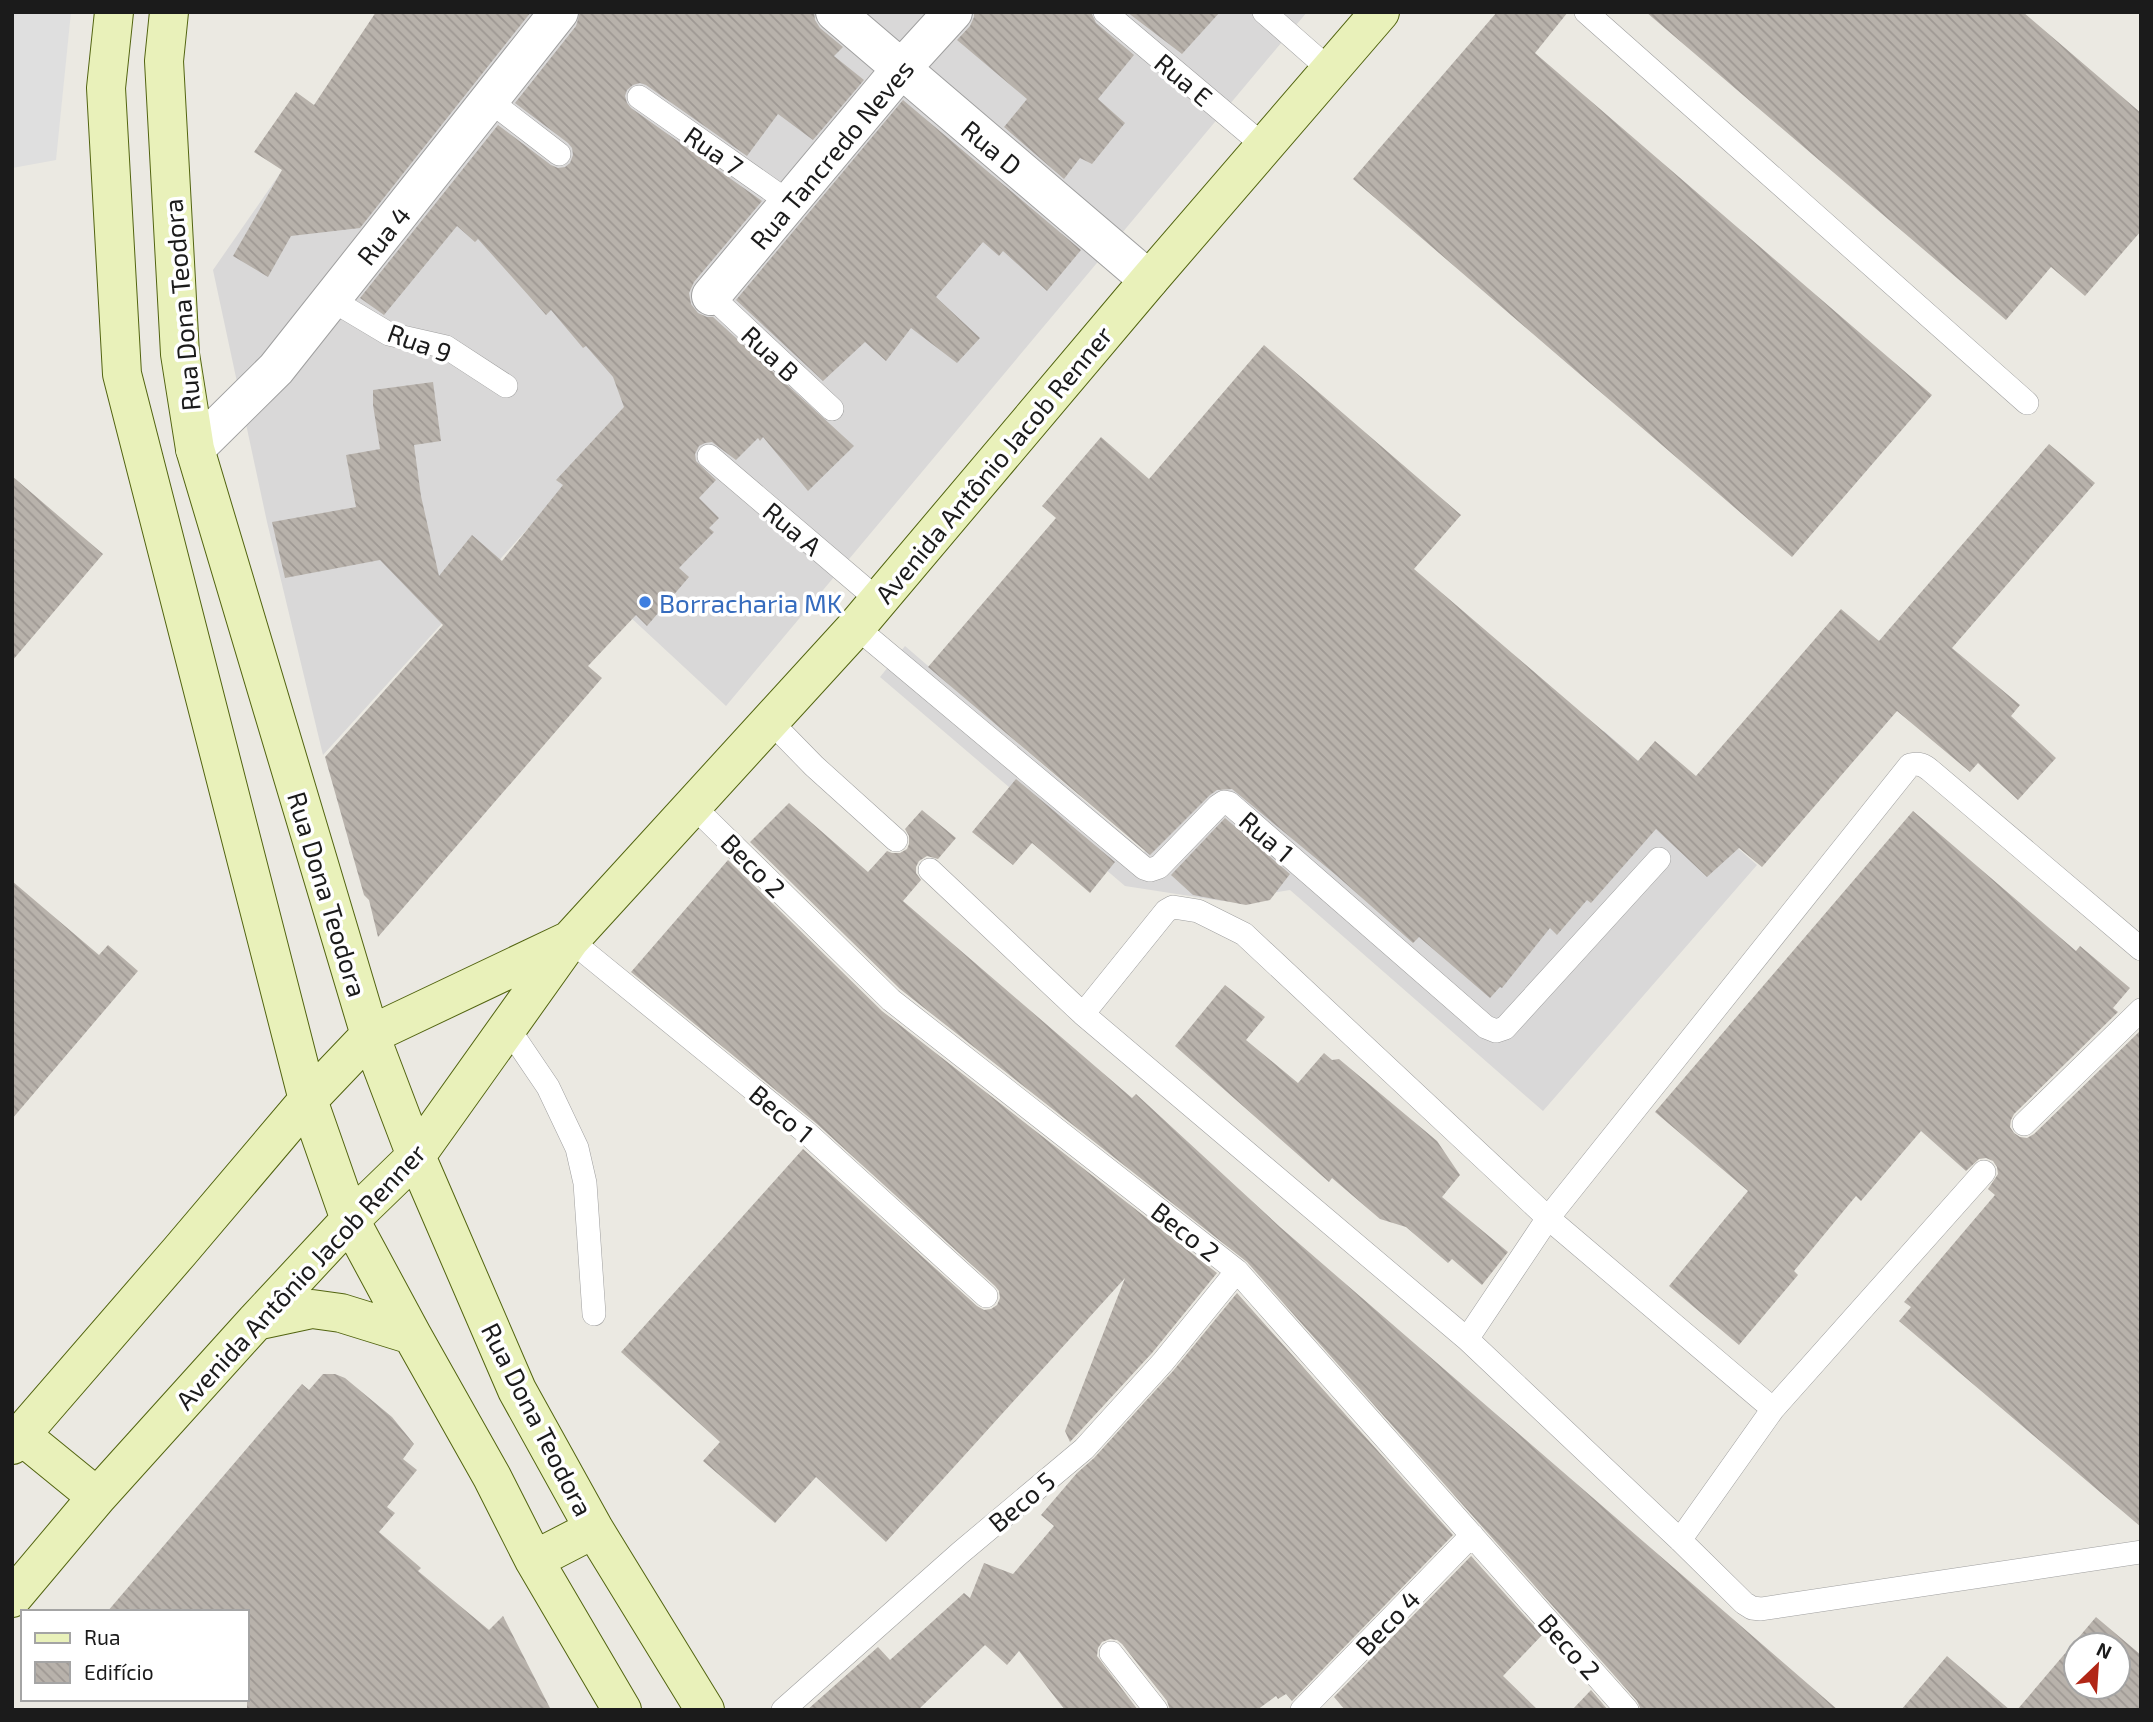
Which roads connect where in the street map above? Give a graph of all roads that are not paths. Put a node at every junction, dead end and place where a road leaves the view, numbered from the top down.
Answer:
1 (114, 12) edge
2 (169, 12) edge
3 (559, 12) edge
4 (835, 12) edge
5 (953, 12) edge
6 (1105, 12) edge
7 (1264, 12) edge
8 (1380, 12) edge
9 (1586, 12) edge
10 (901, 69) junction
11 (1330, 70) junction
12 (639, 97) dead end
13 (490, 100) junction
14 (1264, 146) junction
15 (559, 154) dead end
16 (790, 203) junction
17 (1149, 280) junction
18 (711, 296) joint
19 (332, 300) junction
20 (506, 386) dead end
21 (2027, 402) dead end
22 (832, 409) dead end
23 (195, 449) junction
24 (709, 456) dead end
25 (867, 614) junction
26 (769, 720) junction
27 (694, 806) junction
28 (897, 840) dead end
29 (1659, 859) dead end
30 (930, 870) dead end
31 (570, 940) junction
32 (2141, 949) edge
33 (2141, 1010) edge
34 (1083, 1014) junction
35 (508, 1028) junction
36 (370, 1035) junction
37 (308, 1100) junction
38 (2024, 1124) dead end
39 (416, 1156) junction
40 (1984, 1172) dead end
41 (1548, 1218) junction
42 (350, 1220) junction
43 (1237, 1271) junction
44 (986, 1296) dead end
45 (594, 1314) dead end
46 (256, 1321) junction
47 (411, 1335) junction
48 (1466, 1339) junction
49 (1773, 1409) junction
50 (17, 1440) edge
51 (97, 1497) junction
52 (594, 1529) junction
53 (1472, 1535) junction
54 (1681, 1539) junction
55 (2141, 1552) edge
56 (534, 1560) junction
57 (12, 1598) edge
58 (1111, 1653) dead end
59 (622, 1710) edge
60 (705, 1710) edge
61 (783, 1710) edge
62 (1156, 1710) edge
63 (1302, 1710) edge
64 (1626, 1710) edge

1 - 37 main road
2 - 23 main road, Rua Dona Teodora
3 - 13 street, Rua 4
4 - 10 street, Rua D
5 - 10 street, Rua Tancredo Neves
6 - 14 lane, Rua E
7 - 11 lane
8 - 11 main road, Avenida Antônio Jacob Renner
9 - 21 lane
10 - 16 street, Rua Tancredo Neves
10 - 17 street, Rua D
11 - 14 main road, Avenida Antônio Jacob Renner
12 - 16 lane, Rua 7
13 - 15 lane
13 - 19 street, Rua 4
14 - 17 main road, Avenida Antônio Jacob Renner
16 - 18 street, Rua Tancredo Neves
17 - 25 main road, Avenida Antônio Jacob Renner
18 - 22 lane, Rua B
19 - 20 lane, Rua 9
19 - 23 street, Rua 4
23 - 36 main road, Rua Dona Teodora
24 - 25 lane, Rua A
25 - 26 main road, Avenida Antônio Jacob Renner
25 - 29 lane, Rua 1
26 - 27 main road, Avenida Antônio Jacob Renner
26 - 28 lane
27 - 31 main road, Avenida Antônio Jacob Renner
27 - 43 lane, Beco 2
30 - 34 lane
31 - 35 main road, Avenida Antônio Jacob Renner
31 - 36 main road, Avenida Antônio Jacob Renner
31 - 44 lane, Beco 1
32 - 41 lane
33 - 38 lane
34 - 41 lane
34 - 48 lane
35 - 39 main road, Avenida Antônio Jacob Renner
35 - 45 lane
36 - 37 main road, Avenida Antônio Jacob Renner
36 - 39 main road, Rua Dona Teodora
37 - 42 main road
37 - 50 main road, Avenida Antônio Jacob Renner
39 - 42 main road, Avenida Antônio Jacob Renner
39 - 52 main road, Rua Dona Teodora
40 - 49 lane
41 - 48 lane
41 - 49 lane
42 - 46 main road, Avenida Antônio Jacob Renner
42 - 47 main road
43 - 53 lane, Beco 2
43 - 61 lane, Beco 5
46 - 47 main road
46 - 51 main road, Avenida Antônio Jacob Renner
47 - 56 main road
48 - 54 lane
49 - 54 lane
50 - 51 main road
51 - 57 main road, Avenida Antônio Jacob Renner
52 - 56 main road
52 - 60 main road, Rua Dona Teodora
53 - 63 lane, Beco 4
53 - 64 lane, Beco 2
54 - 55 lane
56 - 59 main road
58 - 62 lane

